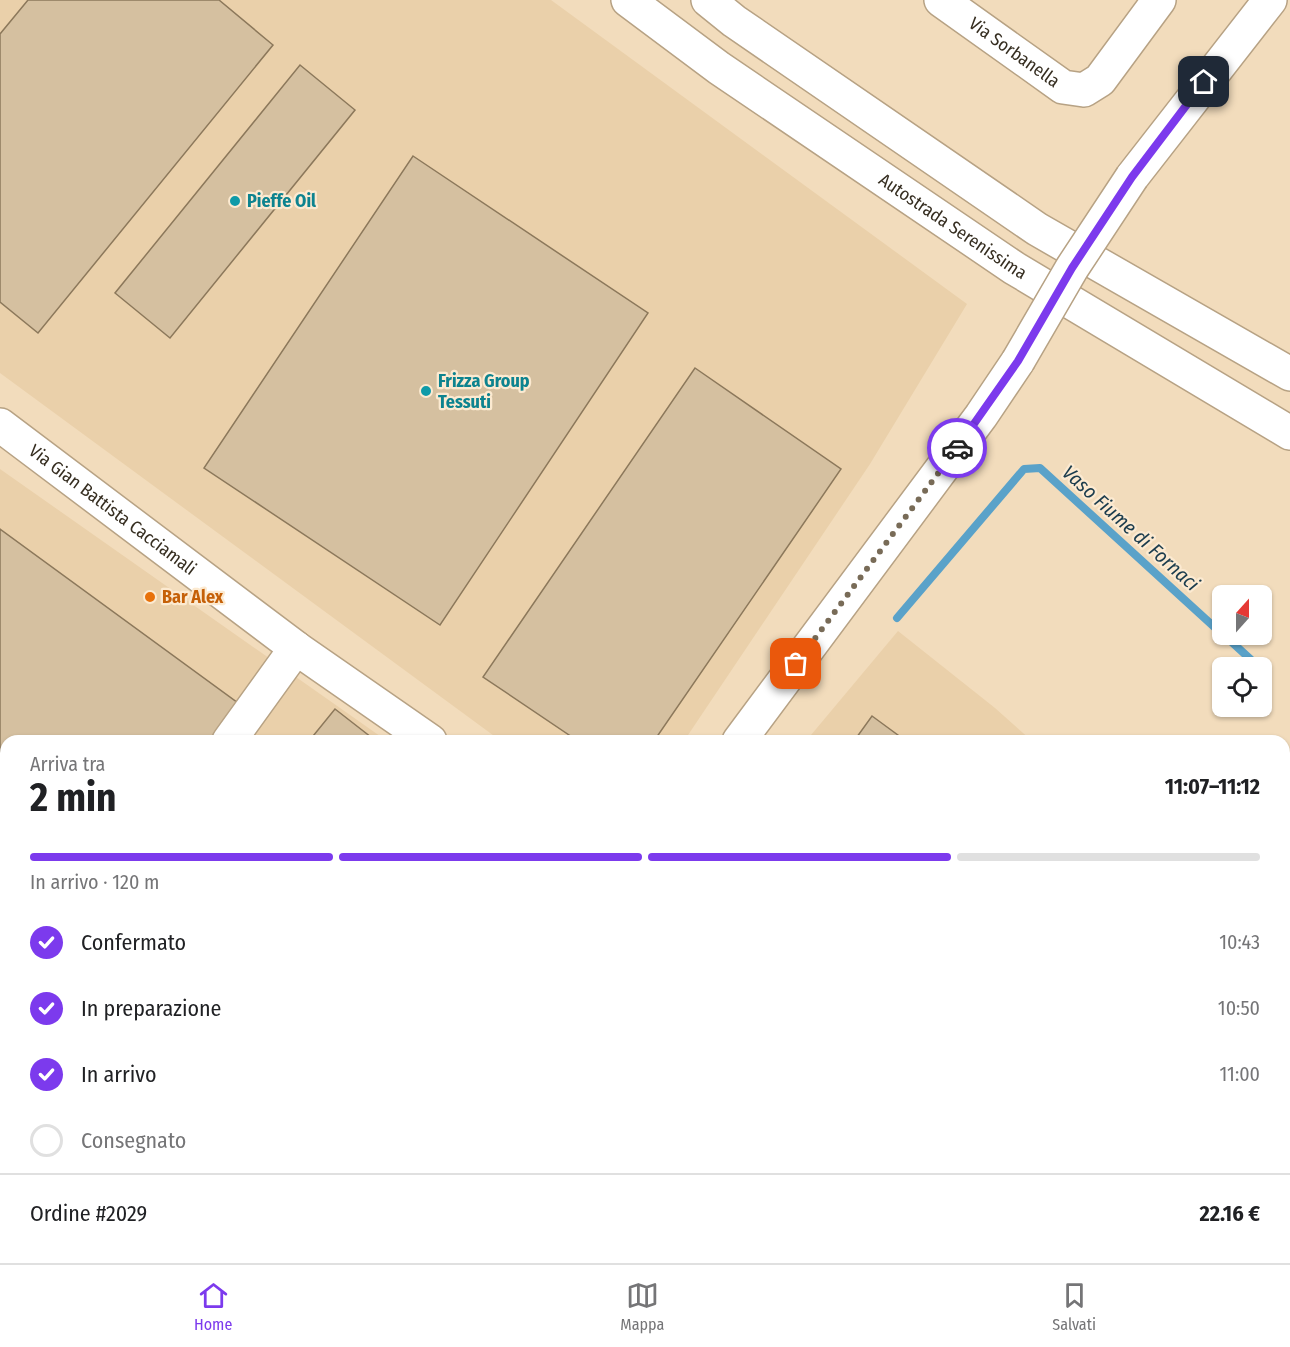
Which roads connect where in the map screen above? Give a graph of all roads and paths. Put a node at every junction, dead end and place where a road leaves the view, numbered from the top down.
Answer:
1 (628, 0) edge
2 (708, 0) edge
3 (941, 0) edge
4 (1159, 0) edge
5 (1270, 0) edge
6 (1290, 374) edge
7 (1290, 433) edge
8 (5, 440) edge
9 (296, 648) junction
10 (233, 735) edge
11 (421, 735) edge
12 (743, 735) edge

1 - 7 main road, Autostrada Serenissima
2 - 6 main road
3 - 4 main road, Via Sorbanella
5 - 12 main road, bridge
8 - 9 main road, Via Gian Battista Cacciamali
9 - 10 main road
9 - 11 main road, Via Gian Battista Cacciamali

